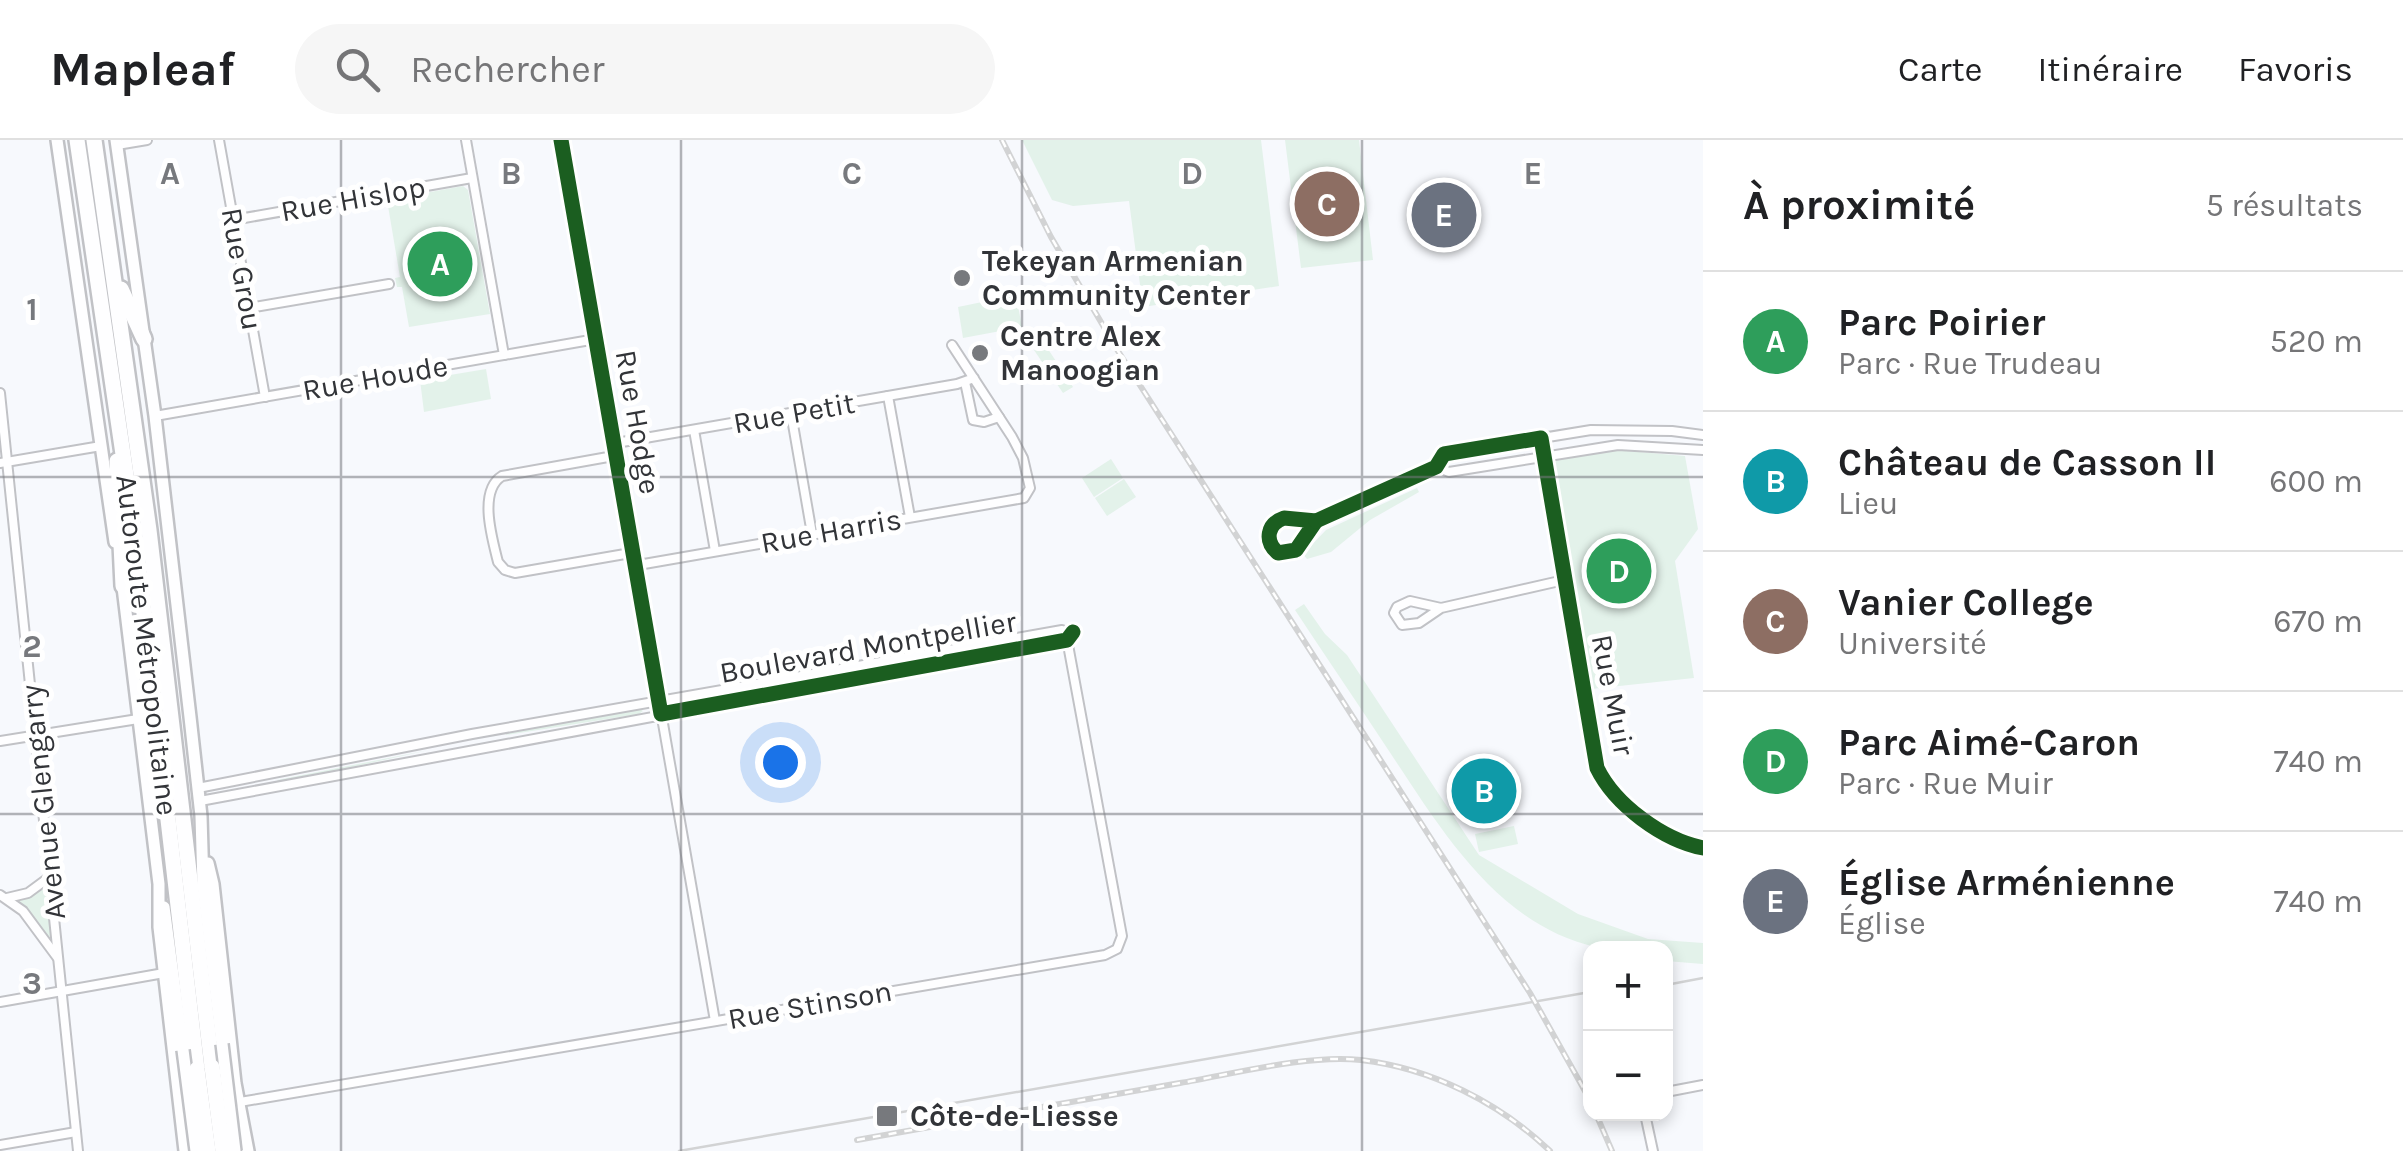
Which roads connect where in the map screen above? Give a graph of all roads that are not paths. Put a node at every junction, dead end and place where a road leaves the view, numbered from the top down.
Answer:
1 (57, 140) edge
2 (77, 140) edge
3 (94, 140) edge
4 (147, 140) edge
5 (219, 140) edge
6 (466, 140) edge
7 (561, 140) edge
8 (117, 143) edge
9 (472, 178) junction
10 (234, 220) junction
11 (111, 262) junction
12 (389, 284) dead end
13 (249, 308) junction
14 (144, 339) junction
15 (596, 339) junction
16 (952, 345) dead end
17 (504, 355) junction
18 (969, 380) junction
19 (0, 393) edge
20 (888, 396) junction
21 (265, 397) junction
22 (791, 413) junction
23 (155, 416) junction
24 (999, 416) junction
25 (118, 422) junction
26 (694, 430) junction
27 (1703, 435) edge
28 (1541, 438) junction
29 (101, 446) junction
30 (616, 450) junction
31 (1703, 450) edge
32 (1544, 458) junction
33 (4, 462) edge
34 (1436, 467) junction
35 (910, 517) junction
36 (1316, 520) junction
37 (812, 534) junction
38 (715, 551) junction
39 (634, 559) junction
40 (1564, 580) junction
41 (123, 586) junction
42 (1441, 608) junction
43 (1062, 630) joint
44 (1067, 640) junction
45 (659, 702) junction
46 (661, 714) junction
47 (138, 719) junction
48 (35, 735) junction
49 (0, 741) edge
50 (199, 794) junction
51 (203, 848) junction
52 (1703, 848) edge
53 (51, 876) junction
54 (158, 884) junction
55 (4, 896) edge
56 (60, 962) junction
57 (164, 973) junction
58 (62, 990) junction
59 (0, 1002) edge
60 (716, 1021) junction
61 (204, 1068) junction
62 (1703, 1086) edge
63 (1673, 1091) edge
64 (239, 1102) junction
65 (180, 1108) junction
66 (1647, 1121) edge
67 (76, 1132) junction
68 (0, 1146) edge
69 (78, 1151) edge
70 (184, 1151) edge
71 (196, 1151) edge
72 (208, 1151) edge
73 (223, 1151) edge
74 (234, 1151) edge
75 (248, 1151) edge
76 (1653, 1151) edge

1 - 29 main road
2 - 25 highway, Autoroute Métropolitaine
3 - 11 highway, Autoroute Métropolitaine
4 - 8 street
5 - 10 street, Rue Grou
6 - 9 street
7 - 15 street, Rue Hodge
8 - 14 main road
9 - 10 street, Rue Hislop
9 - 17 street
10 - 13 street, Rue Grou
11 - 14 highway
11 - 61 highway, Autoroute Métropolitaine
12 - 13 street
13 - 21 street, Rue Grou
14 - 23 main road
15 - 17 street, Rue Houde
15 - 30 street, Rue Hodge
16 - 18 street
17 - 21 street, Rue Houde
18 - 20 street, Rue Petit
18 - 24 street
18 - 24 street
19 - 33 street, Avenue Glengarry
20 - 22 street, Rue Petit
20 - 35 street
21 - 23 street, Rue Houde
22 - 26 street, Rue Petit
22 - 37 street
23 - 50 main road
24 - 35 street, Rue Harris
25 - 41 highway
25 - 61 highway, Autoroute Métropolitaine
26 - 30 street, Rue Petit
26 - 38 street
27 - 28 street
28 - 32 street, Rue Muir
28 - 34 street
29 - 33 street
29 - 41 main road
30 - 39 street, Rue Hodge
30 - 39 street, Rue Petit
31 - 32 street
32 - 34 street
32 - 40 street, Rue Muir
33 - 48 street, Avenue Glengarry
34 - 36 street
35 - 37 street, Rue Harris
36 - 36 street
37 - 38 street, Rue Harris
38 - 39 street, Rue Harris
39 - 45 street, Rue Hodge
40 - 42 street
40 - 52 street, Rue Muir
41 - 47 main road
42 - 42 street
43 - 44 street, Rue Stinson
43 - 45 street, Boulevard Montpellier
44 - 46 street, Boulevard Montpellier
44 - 60 street, Rue Stinson
45 - 46 street, Rue Hodge
45 - 50 street, Boulevard Montpellier
46 - 50 street, Boulevard Montpellier
46 - 60 street, Rue Hodge
47 - 48 street
47 - 54 main road
48 - 49 street
48 - 53 street, Avenue Glengarry
50 - 51 main road
51 - 64 main road
51 - 74 main road, bridge
53 - 55 street
53 - 56 street, Avenue Glengarry
54 - 57 main road
54 - 71 main road, bridge
55 - 56 street
56 - 58 street, Avenue Glengarry
57 - 58 street
57 - 65 main road
58 - 59 street
58 - 67 street, Avenue Glengarry
60 - 64 street, Rue Stinson
61 - 72 highway, Autoroute Métropolitaine, bridge
61 - 73 highway, Autoroute Métropolitaine, bridge
62 - 63 street
64 - 65 street, Rue Stinson
64 - 75 main road
65 - 70 main road
66 - 76 street
67 - 68 street
67 - 69 street, Avenue Glengarry

